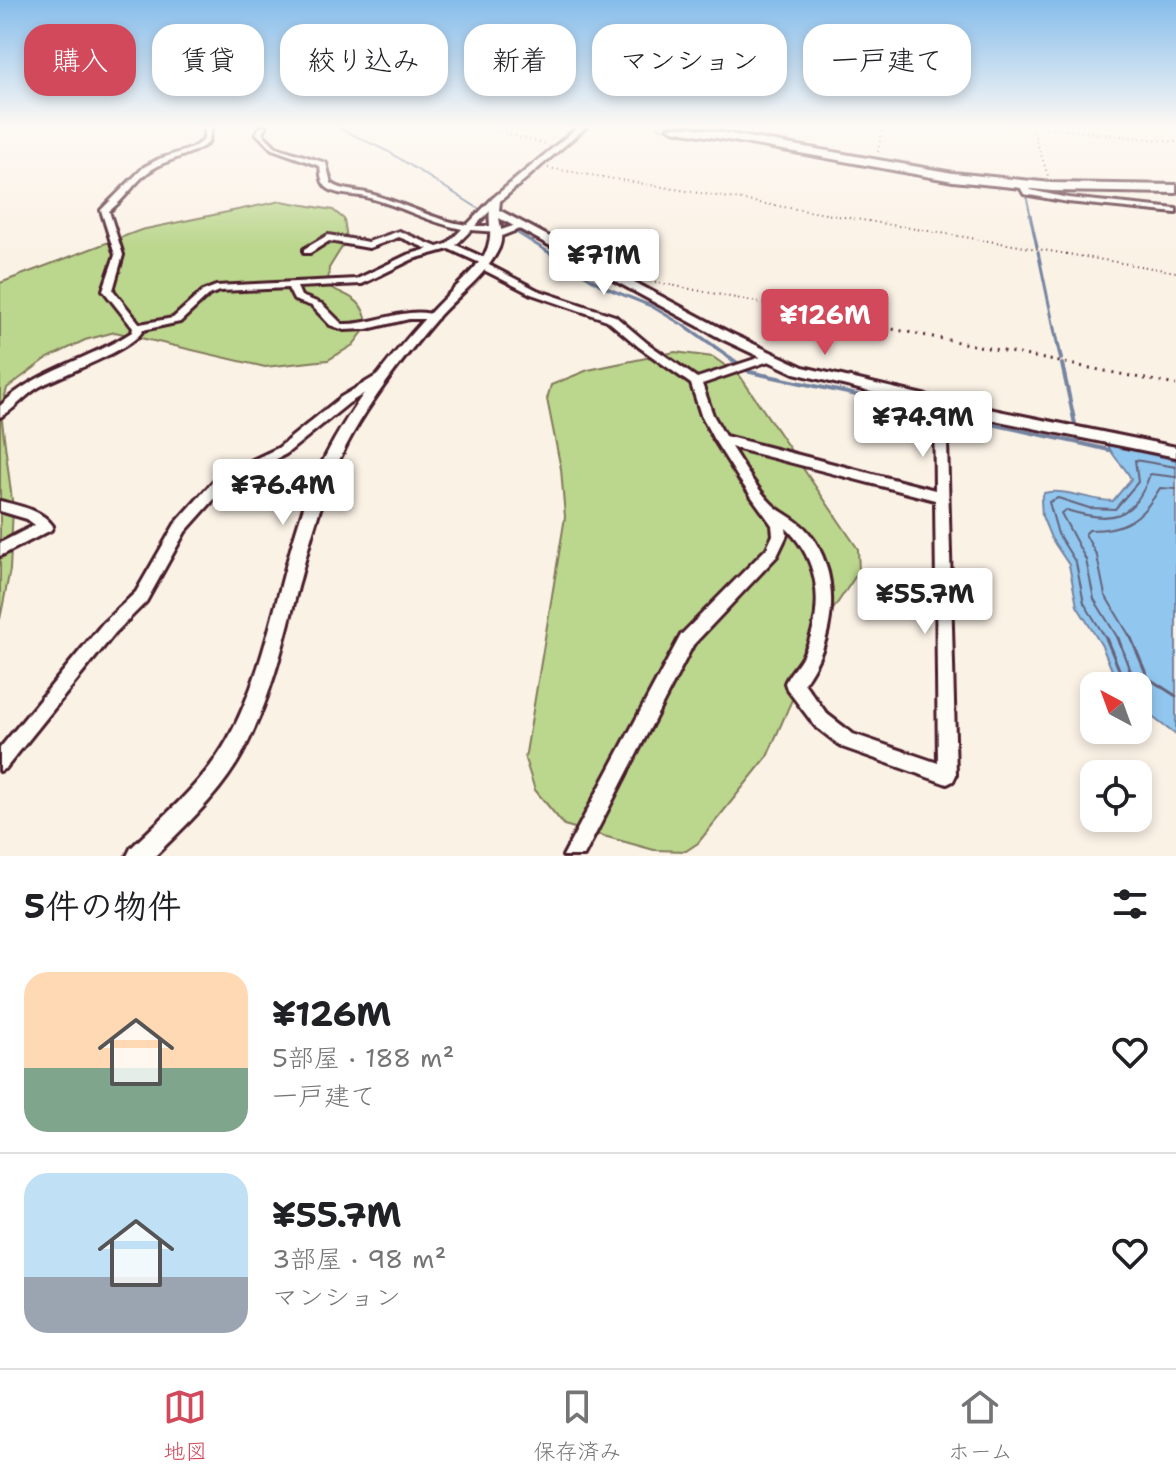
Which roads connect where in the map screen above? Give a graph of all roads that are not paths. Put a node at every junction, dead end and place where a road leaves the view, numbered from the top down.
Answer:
1 (152, 167) edge
2 (323, 167) edge
3 (533, 167) edge
4 (897, 167) edge
5 (1023, 185) junction
6 (1176, 189) edge
7 (1176, 211) edge
8 (420, 215) junction
9 (498, 220) junction
10 (464, 230) junction
11 (406, 235) junction
12 (450, 246) junction
13 (434, 249) junction
14 (307, 251) dead end
15 (483, 263) junction
16 (292, 286) junction
17 (433, 317) junction
18 (138, 328) junction
19 (768, 358) junction
20 (385, 375) junction
21 (696, 382) junction
22 (941, 411) junction
23 (0, 413) edge
24 (722, 440) junction
25 (1176, 452) edge
26 (942, 497) junction
27 (0, 506) edge
28 (767, 507) junction
29 (0, 550) edge
30 (0, 762) edge
31 (139, 856) edge
32 (573, 856) edge

1 - 18 street
2 - 8 street
3 - 9 street
4 - 5 highway
5 - 6 highway
5 - 7 street
8 - 10 street
8 - 11 street
9 - 10 street
9 - 10 street
9 - 15 street
9 - 19 street
10 - 12 street
11 - 13 street
11 - 14 street
12 - 13 street
12 - 15 street
13 - 16 street
15 - 17 street
15 - 21 street
16 - 17 street
16 - 18 street
17 - 20 street
18 - 23 street
19 - 21 street
19 - 22 street
20 - 30 street
20 - 31 street
21 - 24 street
22 - 25 street
22 - 26 street
24 - 26 street
24 - 28 street
26 - 28 street
27 - 29 street
28 - 32 street

